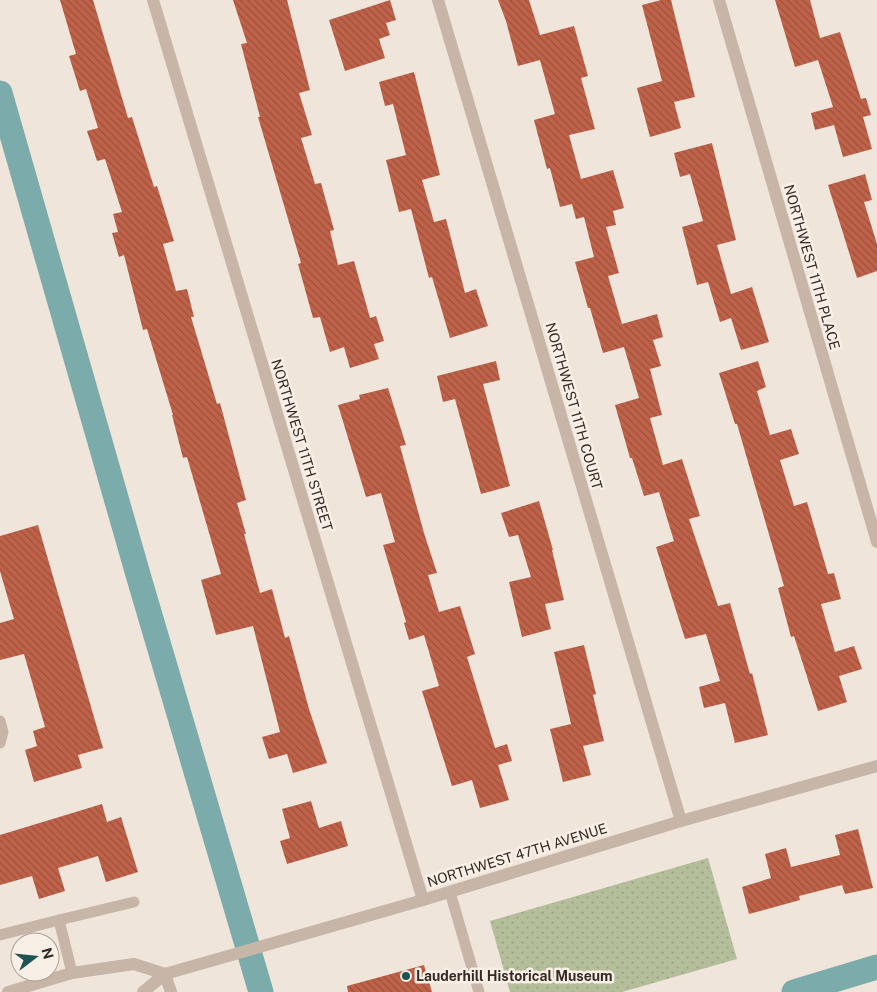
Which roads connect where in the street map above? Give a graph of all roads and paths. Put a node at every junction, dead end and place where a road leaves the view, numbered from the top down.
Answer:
1 (153, 0) edge
2 (438, 0) edge
3 (719, 0) edge
4 (877, 542) edge
5 (0, 721) edge
6 (0, 743) edge
7 (877, 766) edge
8 (681, 821) junction
9 (450, 892) junction
10 (423, 900) junction
11 (134, 902) dead end
12 (59, 920) junction
13 (0, 935) edge
14 (72, 973) junction
15 (165, 974) junction
16 (8, 992) edge
17 (143, 992) edge
18 (171, 992) edge
19 (479, 992) edge

1 - 10 street, NORTHWEST 11TH STREET
2 - 8 street, NORTHWEST 11TH COURT
3 - 4 street, NORTHWEST 11TH PLACE
5 - 6 lane
7 - 8 street, NORTHWEST 47TH AVENUE
8 - 9 street, NORTHWEST 47TH AVENUE
9 - 10 street, NORTHWEST 47TH AVENUE
9 - 19 lane
10 - 15 street, NORTHWEST 47TH AVENUE
11 - 12 lane
12 - 13 lane
12 - 14 lane
14 - 15 street
14 - 16 street
15 - 17 street, NORTHWEST 47TH AVENUE
15 - 18 street

